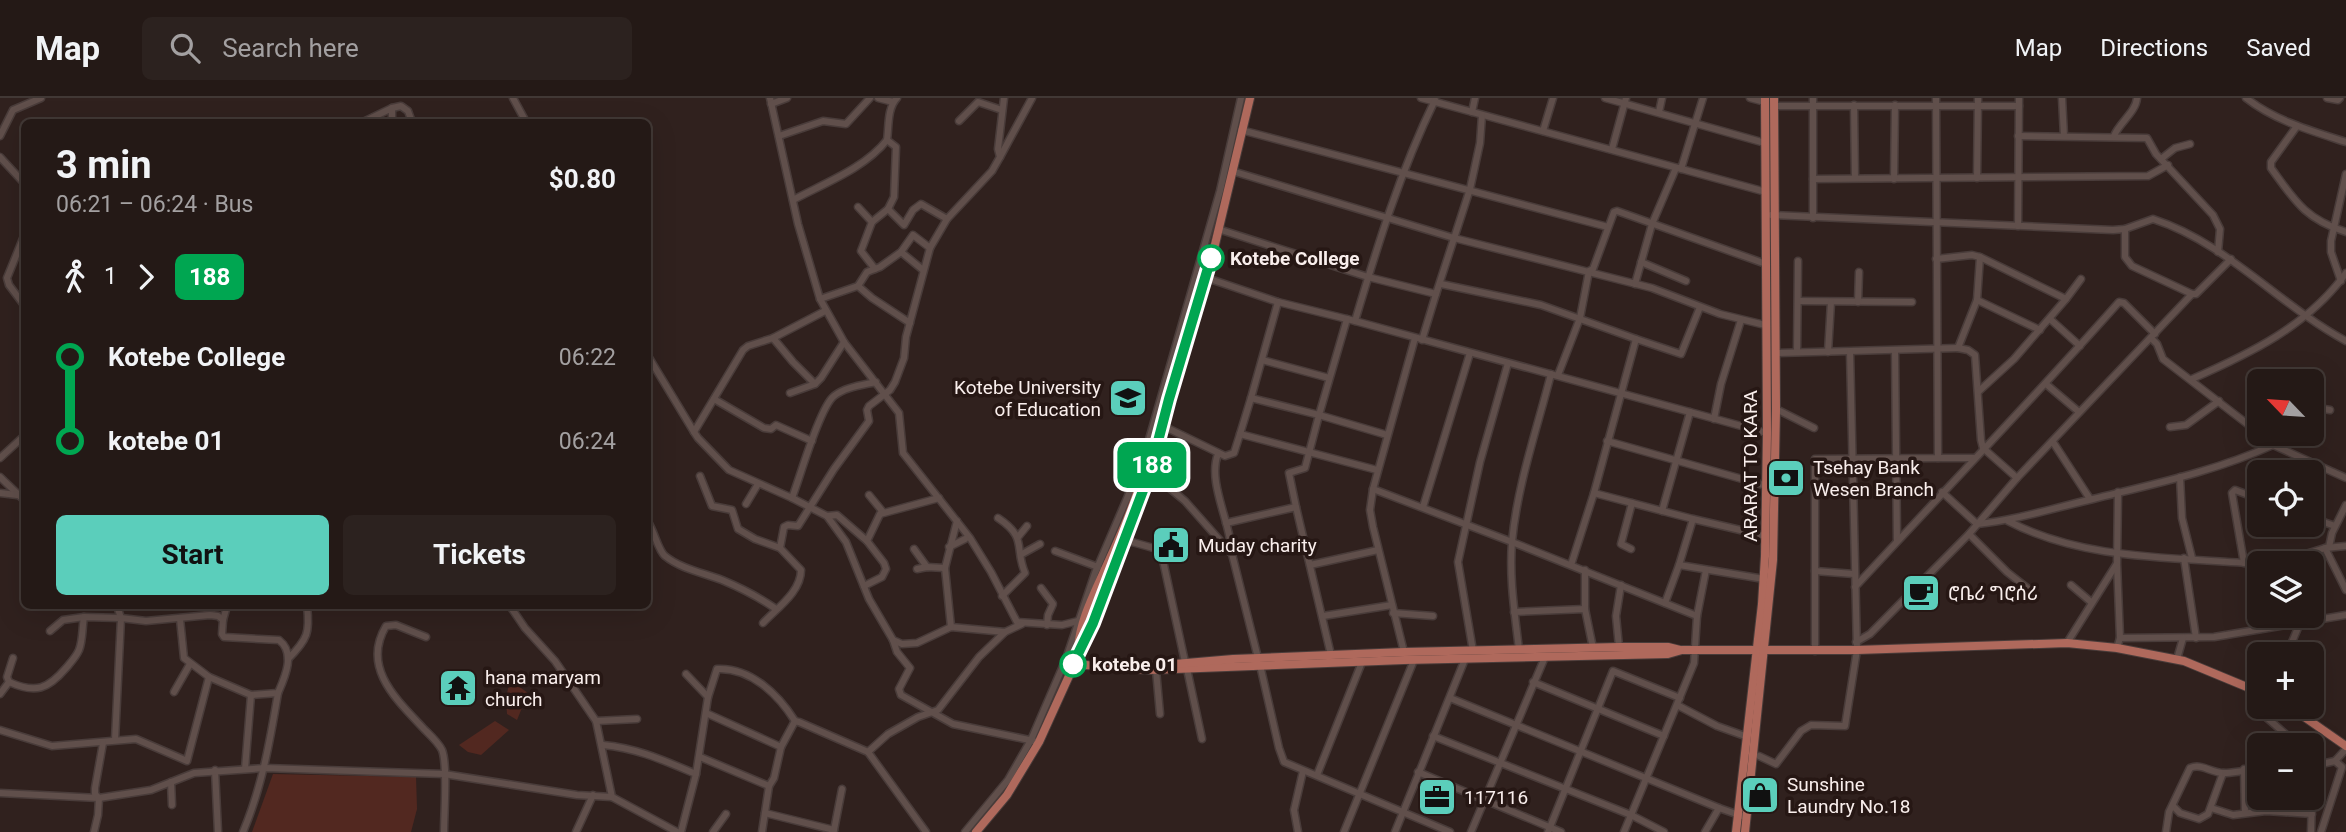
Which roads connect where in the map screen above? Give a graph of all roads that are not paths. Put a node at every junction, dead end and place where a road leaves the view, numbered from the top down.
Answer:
1 (41, 98) edge
2 (513, 98) edge
3 (787, 98) edge
4 (870, 98) edge
5 (878, 98) edge
6 (1004, 98) edge
7 (1032, 98) edge
8 (1241, 98) edge
9 (1250, 98) edge
10 (1421, 98) edge
11 (1475, 98) edge
12 (1553, 98) edge
13 (1605, 98) edge
14 (1662, 98) edge
15 (1703, 98) edge
16 (1751, 98) edge
17 (1978, 98) edge
18 (2019, 98) edge
19 (2062, 98) edge
20 (2137, 98) edge
21 (2246, 98) edge
22 (2327, 98) edge
23 (2340, 98) edge
24 (895, 100) edge
25 (1434, 100) edge
26 (771, 101) edge
27 (1625, 101) edge
28 (1770, 101) edge
29 (1813, 102) edge
30 (1936, 102) edge
31 (1854, 105) junction
32 (1895, 105) junction
33 (1978, 106) junction
34 (2019, 106) junction
35 (392, 108) junction
36 (1002, 110) junction
37 (1472, 112) junction
38 (1659, 112) junction
39 (1482, 115) junction
40 (369, 119) edge
41 (392, 119) edge
42 (411, 119) edge
43 (524, 119) edge
44 (959, 121) dead end
45 (1695, 122) junction
46 (2297, 126) junction
47 (1241, 130) junction
48 (1543, 131) junction
49 (0, 136) edge
50 (779, 136) junction
51 (2018, 136) junction
52 (2064, 136) junction
53 (2114, 136) junction
54 (887, 140) junction
55 (2346, 142) edge
56 (1765, 143) junction
57 (2190, 144) dead end
58 (1612, 149) junction
59 (0, 157) edge
60 (1000, 157) junction
61 (2161, 159) junction
62 (2168, 165) junction
63 (1679, 168) junction
64 (1232, 172) junction
65 (1402, 172) junction
66 (2346, 174) edge
67 (1855, 178) junction
68 (1894, 178) junction
69 (1938, 178) junction
70 (1977, 178) junction
71 (1813, 179) junction
72 (2018, 179) junction
73 (21, 180) edge
74 (1470, 189) junction
75 (1766, 192) junction
76 (793, 200) junction
77 (858, 207) dead end
78 (888, 209) junction
79 (1770, 215) junction
80 (1814, 218) junction
81 (947, 219) junction
82 (1387, 219) junction
83 (1935, 221) junction
84 (872, 222) junction
85 (1652, 223) junction
86 (904, 225) junction
87 (2018, 226) junction
88 (1608, 227) junction
89 (2333, 228) junction
90 (1218, 229) junction
91 (2124, 229) junction
92 (2346, 232) edge
93 (913, 235) junction
94 (1454, 238) junction
95 (21, 243) edge
96 (930, 248) junction
97 (2218, 251) junction
98 (901, 252) junction
99 (1980, 257) junction
100 (1936, 259) junction
101 (2231, 260) junction
102 (1798, 261) dead end
103 (1641, 262) junction
104 (1766, 264) junction
105 (875, 269) junction
106 (923, 270) junction
107 (1588, 271) junction
108 (1859, 272) dead end
109 (2346, 274) edge
110 (1368, 277) junction
111 (1207, 278) junction
112 (2081, 279) dead end
113 (1686, 281) dead end
114 (2341, 281) junction
115 (1441, 284) junction
116 (1635, 284) junction
117 (858, 286) junction
118 (2192, 293) junction
119 (1436, 294) junction
120 (21, 299) edge
121 (820, 299) junction
122 (2066, 299) junction
123 (1978, 300) junction
124 (1798, 301) junction
125 (1278, 302) junction
126 (1831, 302) junction
127 (1858, 302) junction
128 (1912, 302) dead end
129 (1700, 307) junction
130 (825, 311) junction
131 (2306, 317) junction
132 (1580, 318) junction
133 (1347, 319) junction
134 (2050, 319) junction
135 (1741, 320) junction
136 (1355, 321) junction
137 (910, 323) junction
138 (1765, 325) junction
139 (2040, 330) junction
140 (2153, 336) junction
141 (773, 338) junction
142 (1418, 339) junction
143 (1636, 340) junction
144 (2346, 341) edge
145 (844, 342) junction
146 (2080, 346) junction
147 (1958, 348) junction
148 (1937, 350) junction
149 (1895, 351) junction
150 (1797, 352) junction
151 (1828, 352) junction
152 (1850, 352) junction
153 (1470, 353) junction
154 (1775, 353) junction
155 (651, 360) edge
156 (1262, 360) junction
157 (1508, 363) junction
158 (1554, 375) junction
159 (1329, 378) junction
160 (2192, 380) junction
161 (876, 382) junction
162 (815, 384) junction
163 (2046, 384) junction
164 (1979, 391) junction
165 (790, 393) dead end
166 (886, 393) junction
167 (1620, 393) junction
168 (1251, 398) junction
169 (714, 400) junction
170 (2219, 401) junction
171 (1776, 409) junction
172 (2324, 409) edge
173 (2330, 410) dead end
174 (1690, 412) junction
175 (2078, 412) junction
176 (1319, 415) junction
177 (1714, 419) junction
178 (2246, 422) edge
179 (1161, 425) junction
180 (2169, 427) dead end
181 (1814, 428) dead end
182 (694, 432) junction
183 (1767, 433) junction
184 (1240, 434) junction
185 (1387, 435) junction
186 (21, 439) edge
187 (812, 441) junction
188 (1607, 441) junction
189 (2053, 442) junction
190 (1148, 443) junction
191 (2270, 446) edge
192 (2275, 446) edge
193 (1983, 448) junction
194 (1308, 450) junction
195 (1218, 454) junction
196 (0, 458) edge
197 (1853, 458) junction
198 (1895, 458) junction
199 (1938, 458) junction
200 (1974, 458) junction
201 (1676, 460) junction
202 (1377, 470) junction
203 (1150, 472) junction
204 (700, 476) dead end
205 (0, 477) edge
206 (2180, 477) junction
207 (2017, 478) junction
208 (2346, 478) edge
209 (758, 484) junction
210 (1767, 486) junction
211 (1373, 489) junction
212 (1942, 492) junction
213 (2119, 492) junction
214 (0, 493) edge
215 (1594, 493) junction
216 (2247, 494) edge
217 (869, 495) dead end
218 (21, 497) edge
219 (21, 498) edge
220 (792, 498) junction
221 (939, 498) junction
222 (2090, 499) junction
223 (1632, 503) junction
224 (746, 505) dead end
225 (2346, 505) edge
226 (1296, 507) junction
227 (1423, 507) junction
228 (808, 508) junction
229 (1662, 511) junction
230 (883, 512) junction
231 (827, 516) junction
232 (998, 518) dead end
233 (1693, 519) junction
234 (957, 521) junction
235 (2008, 521) junction
236 (2324, 522) edge
237 (1226, 523) junction
238 (1978, 524) junction
239 (1466, 525) junction
240 (1027, 526) dead end
241 (2335, 526) junction
242 (651, 527) edge
243 (1969, 534) junction
244 (1766, 536) junction
245 (1018, 537) junction
246 (965, 539) dead end
247 (1125, 540) junction
248 (867, 541) junction
249 (1512, 542) junction
250 (1897, 542) junction
251 (1040, 544) dead end
252 (2346, 546) edge
253 (949, 547) junction
254 (780, 548) junction
255 (2327, 548) junction
256 (914, 549) dead end
257 (1631, 549) dead end
258 (1378, 550) junction
259 (1055, 551) dead end
260 (2317, 551) edge
261 (1021, 554) junction
262 (1231, 554) junction
263 (2118, 554) junction
264 (2188, 558) junction
265 (2244, 563) junction
266 (2247, 563) edge
267 (2117, 564) junction
268 (1310, 565) junction
269 (1571, 565) junction
270 (1679, 565) junction
271 (927, 567) junction
272 (1098, 567) junction
273 (945, 568) junction
274 (917, 569) dead end
275 (1585, 570) junction
276 (1706, 570) junction
277 (1815, 571) junction
278 (1854, 574) junction
279 (1764, 579) junction
280 (1621, 585) junction
281 (864, 586) junction
282 (2071, 586) dead end
283 (1855, 587) junction
284 (1041, 588) dead end
285 (2346, 590) edge
286 (2031, 591) dead end
287 (1002, 596) junction
288 (2091, 602) junction
289 (1665, 603) junction
290 (118, 609) edge
291 (226, 609) edge
292 (307, 609) edge
293 (512, 609) edge
294 (776, 609) junction
295 (1392, 609) junction
296 (1585, 609) junction
297 (1514, 612) junction
298 (2346, 615) edge
299 (1323, 616) junction
300 (1433, 616) dead end
301 (1697, 616) junction
302 (84, 617) junction
303 (121, 618) junction
304 (180, 619) junction
305 (2324, 619) edge
306 (223, 620) junction
307 (1078, 621) junction
308 (763, 622) dead end
309 (1022, 624) junction
310 (1048, 625) junction
311 (1062, 625) junction
312 (951, 627) junction
313 (2266, 628) edge
314 (50, 631) dead end
315 (1005, 632) junction
316 (1074, 633) junction
317 (426, 637) dead end
318 (2120, 638) junction
319 (2183, 638) junction
320 (2196, 638) junction
321 (893, 640) junction
322 (2067, 643) junction
323 (1857, 646) junction
324 (1593, 648) junction
325 (2117, 648) junction
326 (1473, 650) junction
327 (1519, 650) junction
328 (1695, 650) junction
329 (1619, 651) junction
330 (1815, 651) junction
331 (1404, 652) junction
332 (1761, 652) junction
333 (1331, 655) junction
334 (1383, 657) junction
335 (1545, 657) junction
336 (13, 658) dead end
337 (288, 659) junction
338 (1465, 659) junction
339 (2177, 659) junction
340 (1075, 660) junction
341 (1414, 660) junction
342 (1259, 662) junction
343 (1362, 662) junction
344 (190, 664) junction
345 (1186, 666) junction
346 (1134, 668) junction
347 (1156, 670) junction
348 (1613, 671) junction
349 (686, 674) dead end
350 (209, 677) junction
351 (9, 682) junction
352 (1533, 682) junction
353 (2247, 687) edge
354 (174, 692) dead end
355 (278, 693) junction
356 (0, 694) edge
357 (251, 695) junction
358 (708, 697) junction
359 (1450, 698) junction
360 (1679, 701) junction
361 (1598, 709) junction
362 (706, 713) junction
363 (932, 713) junction
364 (1160, 714) dead end
365 (637, 719) dead end
366 (2269, 719) edge
367 (2306, 719) edge
368 (596, 721) junction
369 (795, 721) junction
370 (1515, 724) junction
371 (0, 730) edge
372 (2284, 733) edge
373 (1433, 736) junction
374 (1664, 736) junction
375 (1745, 736) junction
376 (1202, 738) dead end
377 (115, 740) junction
378 (1035, 741) junction
379 (103, 743) junction
380 (603, 745) junction
381 (781, 747) junction
382 (2346, 748) edge
383 (1581, 751) junction
384 (868, 752) junction
385 (1759, 756) dead end
386 (699, 757) junction
387 (187, 761) junction
388 (2335, 761) junction
389 (1501, 762) junction
390 (2324, 763) edge
391 (265, 768) junction
392 (245, 769) junction
393 (2245, 769) joint
394 (215, 770) junction
395 (1303, 771) junction
396 (1418, 772) junction
397 (2223, 773) junction
398 (194, 774) junction
399 (444, 774) junction
400 (696, 774) junction
401 (1317, 775) junction
402 (1647, 777) junction
403 (171, 782) junction
404 (769, 786) junction
405 (842, 789) dead end
406 (1565, 789) junction
407 (0, 793) edge
408 (593, 795) junction
409 (1360, 795) junction
410 (612, 797) junction
411 (99, 798) junction
412 (1485, 800) junction
413 (172, 805) dead end
414 (2174, 806) junction
415 (1719, 808) junction
416 (2211, 808) junction
417 (2312, 810) edge
418 (765, 813) junction
419 (1403, 813) junction
420 (2245, 813) junction
421 (726, 814) dead end
422 (2312, 814) junction
423 (1631, 816) junction
424 (1741, 816) junction
425 (1549, 830) edge
426 (834, 831) edge
427 (94, 832) edge
428 (218, 832) edge
429 (243, 832) edge
430 (444, 832) edge
431 (576, 832) edge
432 (679, 832) edge
433 (713, 832) edge
434 (762, 832) edge
435 (926, 832) edge
436 (965, 832) edge
437 (976, 832) edge
438 (1298, 832) edge
439 (1344, 832) edge
440 (1395, 832) edge
441 (1450, 832) edge
442 (1471, 832) edge
443 (1562, 832) edge
444 (1624, 832) edge
445 (1664, 832) edge
446 (1705, 832) edge
447 (1736, 832) edge
448 (1745, 832) edge
449 (2166, 832) edge
450 (2311, 832) edge
451 (2321, 832) edge

1 - 49 street
2 - 43 street
3 - 26 street
4 - 50 street
5 - 24 street
6 - 36 street
7 - 60 street
8 - 190 street
9 - 47 main road
10 - 25 street
11 - 37 street
12 - 48 street
13 - 27 street
14 - 38 street
15 - 45 street
16 - 28 street
17 - 33 street
18 - 34 street
19 - 52 street
20 - 53 street
21 - 46 street
22 - 23 street
24 - 54 street
25 - 37 street
25 - 65 street
26 - 50 street
27 - 38 street
27 - 58 street
28 - 29 street
28 - 56 main road, ARARAT TO KARA
28 - 79 main road, ARARAT TO KARA
29 - 31 street
29 - 71 street
30 - 32 street
30 - 33 street
30 - 69 street
31 - 32 street
31 - 67 street
32 - 68 street
33 - 34 street
33 - 70 street
34 - 51 street
35 - 40 street
35 - 41 street
35 - 42 street
36 - 44 street
36 - 60 street
37 - 39 street
38 - 45 street
39 - 48 street
39 - 74 street
45 - 56 street
45 - 63 street
46 - 55 street
46 - 89 street
47 - 64 main road
47 - 65 street
48 - 58 street
50 - 76 street
51 - 52 street
51 - 72 street
52 - 53 street
53 - 61 street
54 - 76 street
54 - 78 street
56 - 75 main road, ARARAT TO KARA
57 - 61 street
58 - 63 street
59 - 73 street
60 - 81 street
61 - 62 street
62 - 72 street
62 - 97 street
63 - 75 street
63 - 85 street
64 - 82 street
64 - 90 main road
65 - 74 street
65 - 82 street
66 - 89 street
67 - 68 street
67 - 71 street
68 - 69 street
69 - 70 street
69 - 83 street
70 - 72 street
71 - 80 street
72 - 87 street
74 - 88 street
74 - 94 street
75 - 79 main road, ARARAT TO KARA
76 - 121 street
77 - 84 street
78 - 84 street
78 - 86 street
79 - 80 street
79 - 104 main road, ARARAT TO KARA
79 - 154 main road, ARARAT TO KARA
80 - 83 street
81 - 86 street
81 - 96 street
82 - 94 street
82 - 110 street
83 - 87 street
83 - 100 street
84 - 105 street
85 - 88 street
85 - 103 street
85 - 104 street
86 - 93 street
87 - 91 street
88 - 107 street
89 - 92 street
89 - 114 street
90 - 110 street
90 - 111 main road
91 - 97 street
91 - 118 street
93 - 96 street
93 - 98 street
94 - 107 street
94 - 115 street
95 - 120 street
96 - 106 street
97 - 101 street
98 - 105 street
98 - 106 street
99 - 100 street
99 - 122 street
99 - 123 street
100 - 148 street
101 - 118 street
101 - 131 street
102 - 124 street
103 - 113 street
103 - 116 street
104 - 138 main road, ARARAT TO KARA
105 - 117 street
106 - 137 street
107 - 116 street
107 - 132 street
108 - 127 street
109 - 114 street
110 - 119 street
110 - 136 street
111 - 125 street
111 - 179 main road
112 - 122 street
114 - 131 street
115 - 119 street
115 - 132 street
116 - 129 street
117 - 121 street
117 - 137 street
118 - 140 street
119 - 142 street
121 - 130 street
122 - 134 street
123 - 139 street
123 - 147 street
124 - 126 street
124 - 150 street
125 - 133 street
125 - 156 street
126 - 127 street
126 - 151 street
127 - 128 street
129 - 135 street
129 - 143 street
130 - 141 street
130 - 145 street
131 - 144 street
131 - 160 street
132 - 143 street
132 - 158 street
133 - 136 street
133 - 159 street
134 - 139 street
134 - 146 street
135 - 138 street
135 - 177 street
136 - 142 street
137 - 166 street
138 - 183 main road, ARARAT TO KARA
139 - 164 street
140 - 146 street
140 - 160 street
140 - 175 street
141 - 162 street
141 - 169 street
142 - 153 street
142 - 185 street
143 - 167 street
145 - 161 street
145 - 162 street
146 - 163 street
147 - 148 street
147 - 164 street
148 - 149 street
148 - 199 street
149 - 152 street
149 - 198 street
150 - 151 street
150 - 154 street
151 - 152 street
152 - 197 street
153 - 157 street
153 - 227 street
154 - 171 main road, ARARAT TO KARA
155 - 182 street
156 - 159 street
156 - 168 street
157 - 158 street
157 - 239 street
158 - 167 street
158 - 249 street
159 - 176 street
160 - 170 street
161 - 166 street
161 - 187 street
162 - 165 street
163 - 175 street
163 - 193 street
164 - 193 street
166 - 221 street
166 - 228 street
167 - 174 street
167 - 188 street
168 - 176 street
168 - 184 street
169 - 182 street
169 - 187 street
170 - 178 street
170 - 180 street
171 - 181 street
171 - 332 main road, ARARAT TO KARA
172 - 173 street
174 - 177 street
174 - 201 street
175 - 189 street
176 - 185 street
176 - 194 street
177 - 183 street
179 - 195 street
179 - 203 main road
182 - 209 street
183 - 210 main road, ARARAT TO KARA
184 - 194 street
184 - 195 street
185 - 202 street
186 - 196 street
187 - 220 street
188 - 201 street
188 - 215 street
189 - 207 street
189 - 222 street
190 - 272 street
190 - 340 main road
191 - 206 street
192 - 208 street
193 - 200 street
193 - 207 street
194 - 202 street
194 - 226 street
195 - 237 street
197 - 198 street
197 - 277 street
197 - 278 street
198 - 199 street
198 - 250 street
199 - 200 street
200 - 212 street
201 - 210 street
201 - 229 street
202 - 211 street
203 - 247 main road
203 - 262 street
204 - 254 street
205 - 218 street
206 - 213 street
206 - 264 street
207 - 238 street
209 - 220 street
209 - 224 street
210 - 244 main road, ARARAT TO KARA
211 - 227 street
211 - 258 street
212 - 238 street
212 - 250 street
213 - 222 street
213 - 263 street
214 - 219 street
215 - 223 street
215 - 269 street
216 - 265 street
217 - 230 street
220 - 228 street
221 - 230 street
221 - 234 street
222 - 235 street
223 - 229 street
223 - 257 street
225 - 241 street
226 - 237 street
226 - 268 street
227 - 239 street
228 - 231 street
228 - 254 street
229 - 233 street
230 - 248 street
231 - 248 street
231 - 281 street
232 - 245 street
233 - 244 street
233 - 270 street
234 - 253 street
234 - 287 street
235 - 238 street
235 - 263 street
236 - 241 street
237 - 262 street
238 - 243 street
239 - 249 street
239 - 326 street
240 - 245 street
241 - 255 street
242 - 294 street
243 - 286 street
243 - 323 street
244 - 279 main road, ARARAT TO KARA
245 - 261 street
246 - 253 street
247 - 340 main road
247 - 345 street
248 - 281 street
249 - 269 street
249 - 297 street
250 - 283 street
251 - 261 street
252 - 255 street
253 - 273 street
254 - 294 street
255 - 260 street
255 - 285 street
256 - 271 street
258 - 268 street
258 - 295 street
259 - 272 street
261 - 287 street
262 - 342 street
263 - 264 street
263 - 267 street
264 - 265 street
264 - 320 street
265 - 266 street
267 - 288 street
267 - 318 street
268 - 299 street
269 - 275 street
270 - 276 street
270 - 289 street
271 - 273 street
271 - 274 street
272 - 307 street
273 - 312 street
275 - 280 street
275 - 296 street
276 - 279 street
276 - 301 street
277 - 278 street
277 - 330 street
278 - 283 street
279 - 332 main road, ARARAT TO KARA
280 - 289 street
280 - 329 street
281 - 321 street
282 - 288 street
283 - 323 street
284 - 310 street
287 - 309 street
288 - 322 street
289 - 301 street
290 - 303 street
291 - 306 street
292 - 337 street
293 - 368 street
294 - 308 street
295 - 299 street
295 - 300 street
295 - 331 street
296 - 297 street
296 - 324 street
297 - 327 street
298 - 305 street
299 - 333 street
301 - 328 street
302 - 303 street
302 - 314 street
302 - 351 street
303 - 304 street
303 - 377 street
304 - 306 street
304 - 344 street
306 - 337 street
307 - 311 street
307 - 316 street
309 - 310 street
309 - 315 street
310 - 311 street
311 - 316 street
312 - 315 street
312 - 321 street
313 - 320 street
315 - 363 street
316 - 378 street
317 - 399 street
318 - 319 street
318 - 325 street
319 - 320 street
319 - 339 street
321 - 363 street
322 - 323 main road
322 - 325 main road
323 - 330 main road
323 - 385 street
324 - 327 main road
324 - 329 main road
325 - 339 main road
326 - 327 main road
326 - 331 main road
328 - 329 main road
328 - 332 main road
328 - 360 street
329 - 335 main road
329 - 348 street
330 - 332 main road
331 - 334 main road
332 - 375 main road, ARARAT TO KARA
332 - 424 main road, ARARAT TO KARA
333 - 334 main road
333 - 342 main road
334 - 341 main road
334 - 343 main road
335 - 338 main road
335 - 352 street
336 - 351 street
337 - 355 street
338 - 341 main road
338 - 359 street
339 - 353 main road
340 - 346 main road
340 - 378 main road
341 - 409 street
342 - 343 main road
342 - 345 main road
342 - 395 street
343 - 401 street
344 - 350 street
344 - 354 street
345 - 346 main road
345 - 347 main road
345 - 376 street
346 - 347 main road
347 - 364 street
348 - 360 street
348 - 361 street
349 - 358 street
350 - 357 street
350 - 387 street
351 - 356 street
352 - 361 street
352 - 370 street
355 - 357 street
355 - 391 street
357 - 392 street
358 - 362 street
358 - 369 street
359 - 370 street
359 - 373 street
360 - 374 street
360 - 375 street
361 - 374 street
361 - 383 street
362 - 381 street
362 - 386 street
363 - 378 street
363 - 384 street
365 - 368 street
366 - 372 street
367 - 382 main road
368 - 380 street
369 - 381 street
369 - 384 street
370 - 383 street
370 - 389 street
371 - 379 street
373 - 389 street
373 - 396 street
374 - 402 street
375 - 424 main road, ARARAT TO KARA
377 - 379 street
377 - 387 street
378 - 436 street
378 - 437 main road
379 - 411 street
380 - 400 street
380 - 410 street
381 - 404 street
382 - 388 street
383 - 402 street
383 - 406 street
384 - 435 street
386 - 400 street
386 - 404 street
387 - 398 street
388 - 390 street
388 - 451 street
389 - 406 street
389 - 412 street
391 - 392 street
391 - 399 street
391 - 429 street
392 - 394 street
393 - 397 street
393 - 420 street
394 - 398 street
394 - 428 street
395 - 401 street
395 - 438 street
396 - 412 street
396 - 419 street
397 - 414 street
397 - 416 street
398 - 403 street
399 - 408 street
399 - 430 street
400 - 432 street
401 - 409 street
402 - 415 street
402 - 423 street
403 - 411 street
403 - 413 street
404 - 418 street
405 - 426 street
406 - 423 street
406 - 425 street
407 - 411 street
408 - 410 street
408 - 431 street
409 - 419 street
409 - 439 street
410 - 432 street
411 - 427 street
412 - 425 street
412 - 442 street
414 - 416 street
414 - 449 street
415 - 424 street
415 - 446 street
416 - 420 street
417 - 422 street
418 - 426 street
418 - 434 street
419 - 440 street
419 - 441 street
420 - 422 street
421 - 433 street
422 - 450 street
423 - 444 street
423 - 445 street
424 - 447 main road, ARARAT TO KARA
424 - 448 main road, ARARAT TO KARA
425 - 443 street

